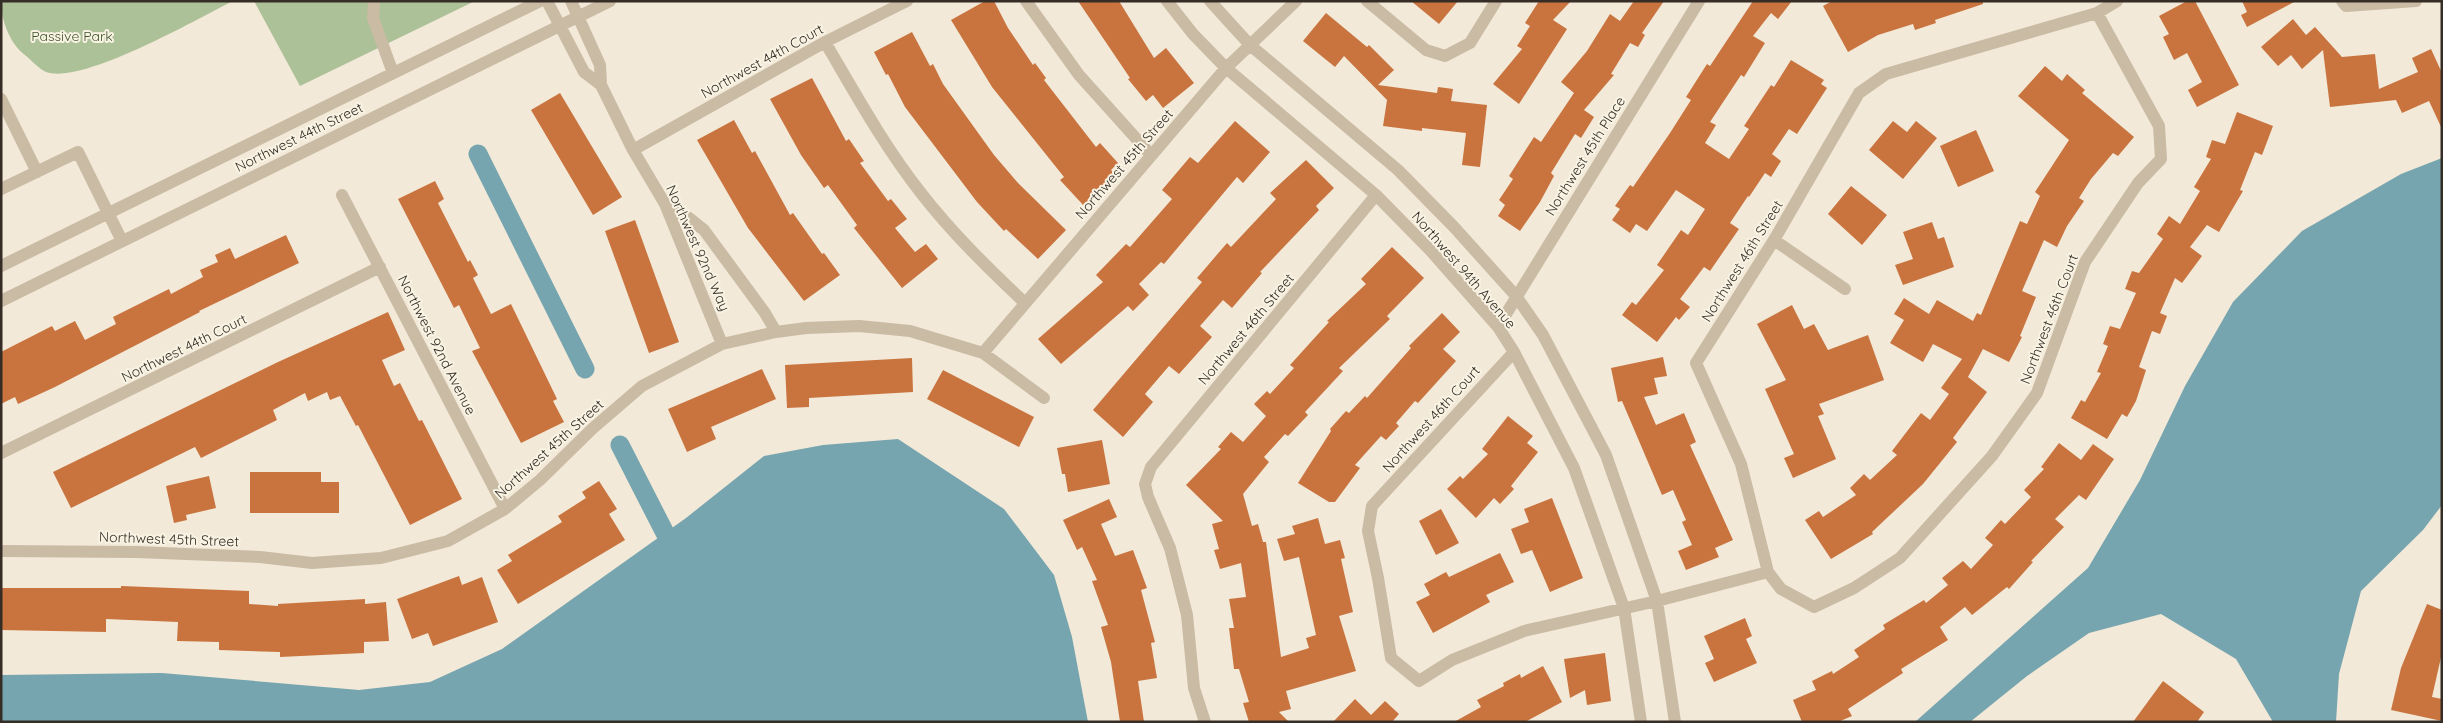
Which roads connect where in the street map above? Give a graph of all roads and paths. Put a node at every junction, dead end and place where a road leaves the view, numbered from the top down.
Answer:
1 (374, 1) edge
2 (540, 1) edge
3 (547, 1) edge
4 (570, 1) edge
5 (610, 1) edge
6 (907, 1) edge
7 (1026, 1) edge
8 (1167, 1) edge
9 (1210, 1) edge
10 (1296, 1) edge
11 (1367, 1) edge
12 (1496, 1) edge
13 (1699, 1) edge
14 (2117, 1) edge
15 (2342, 1) edge
16 (2416, 1) edge
17 (515, 6) edge
18 (2097, 13) junction
19 (578, 17) junction
20 (560, 25) junction
21 (825, 42) junction
22 (1250, 45) junction
23 (1226, 68) junction
24 (394, 73) junction
25 (601, 86) junction
26 (1, 99) edge
27 (633, 150) junction
28 (1150, 155) junction
29 (37, 172) junction
30 (1, 189) edge
31 (342, 195) dead end
32 (1376, 196) junction
33 (665, 204) junction
34 (108, 213) junction
35 (1774, 240) junction
36 (122, 241) junction
37 (1, 266) edge
38 (380, 267) junction
39 (1845, 289) dead end
40 (1516, 296) junction
41 (1, 300) edge
42 (1025, 303) junction
43 (1498, 327) junction
44 (776, 332) junction
45 (722, 344) junction
46 (1514, 352) junction
47 (983, 353) junction
48 (1044, 398) dead end
49 (1, 453) edge
50 (505, 509) junction
51 (1, 551) edge
52 (1768, 572) junction
53 (1657, 601) junction
54 (1624, 608) junction
55 (1205, 722) edge
56 (1641, 722) edge
57 (1675, 722) edge

1 - 24 street
2 - 17 street, Northwest 44th Street
3 - 20 street, Northwest 92nd Way
4 - 19 street, Northwest 92nd Way
5 - 19 street, Northwest 44th Street
6 - 21 street, Northwest 44th Court
7 - 28 street
8 - 23 street, Northwest 94th Avenue
9 - 22 street, Northwest 94th Avenue
10 - 22 street, Northwest 45th Street
11 - 12 street
13 - 40 street, Northwest 45th Place
14 - 18 street, Northwest 46th Street
15 - 16 street
17 - 24 street, Northwest 44th Street
18 - 35 street, Northwest 46th Street
18 - 52 street, Northwest 46th Court
19 - 20 street, Northwest 44th Street
19 - 25 street, Northwest 92nd Way
20 - 25 street, Northwest 92nd Way
20 - 36 street, Northwest 44th Street
21 - 27 street, Northwest 44th Court
21 - 42 street
22 - 23 street, Northwest 45th Street
22 - 40 street, Northwest 94th Avenue
23 - 28 street, Northwest 45th Street
23 - 32 street, Northwest 94th Avenue
24 - 34 street, Northwest 44th Street
25 - 27 street, Northwest 92nd Way
26 - 29 street
27 - 33 street, Northwest 92nd Way
28 - 42 street, Northwest 45th Street
29 - 30 street
29 - 34 street
31 - 38 street, Northwest 92nd Avenue
32 - 43 street, Northwest 94th Avenue
32 - 55 street, Northwest 46th Street
33 - 44 street
33 - 45 street, Northwest 92nd Way
34 - 36 street
34 - 37 street, Northwest 44th Street
35 - 39 street
35 - 52 street, Northwest 46th Street
36 - 41 street, Northwest 44th Street
38 - 49 street, Northwest 44th Court
38 - 50 street, Northwest 92nd Avenue
40 - 43 street, Northwest 45th Place
40 - 53 street, Northwest 94th Avenue
42 - 47 street, Northwest 45th Street
43 - 46 street, Northwest 94th Avenue
44 - 45 street, Northwest 45th Street
44 - 47 street, Northwest 45th Street
45 - 50 street, Northwest 45th Street
46 - 54 street, Northwest 94th Avenue
46 - 54 street, Northwest 46th Court
47 - 48 street, Northwest 45th Street
50 - 51 street, Northwest 45th Street
52 - 53 street
53 - 54 street
53 - 57 street, Northwest 94th Avenue
54 - 56 street, Northwest 94th Avenue

